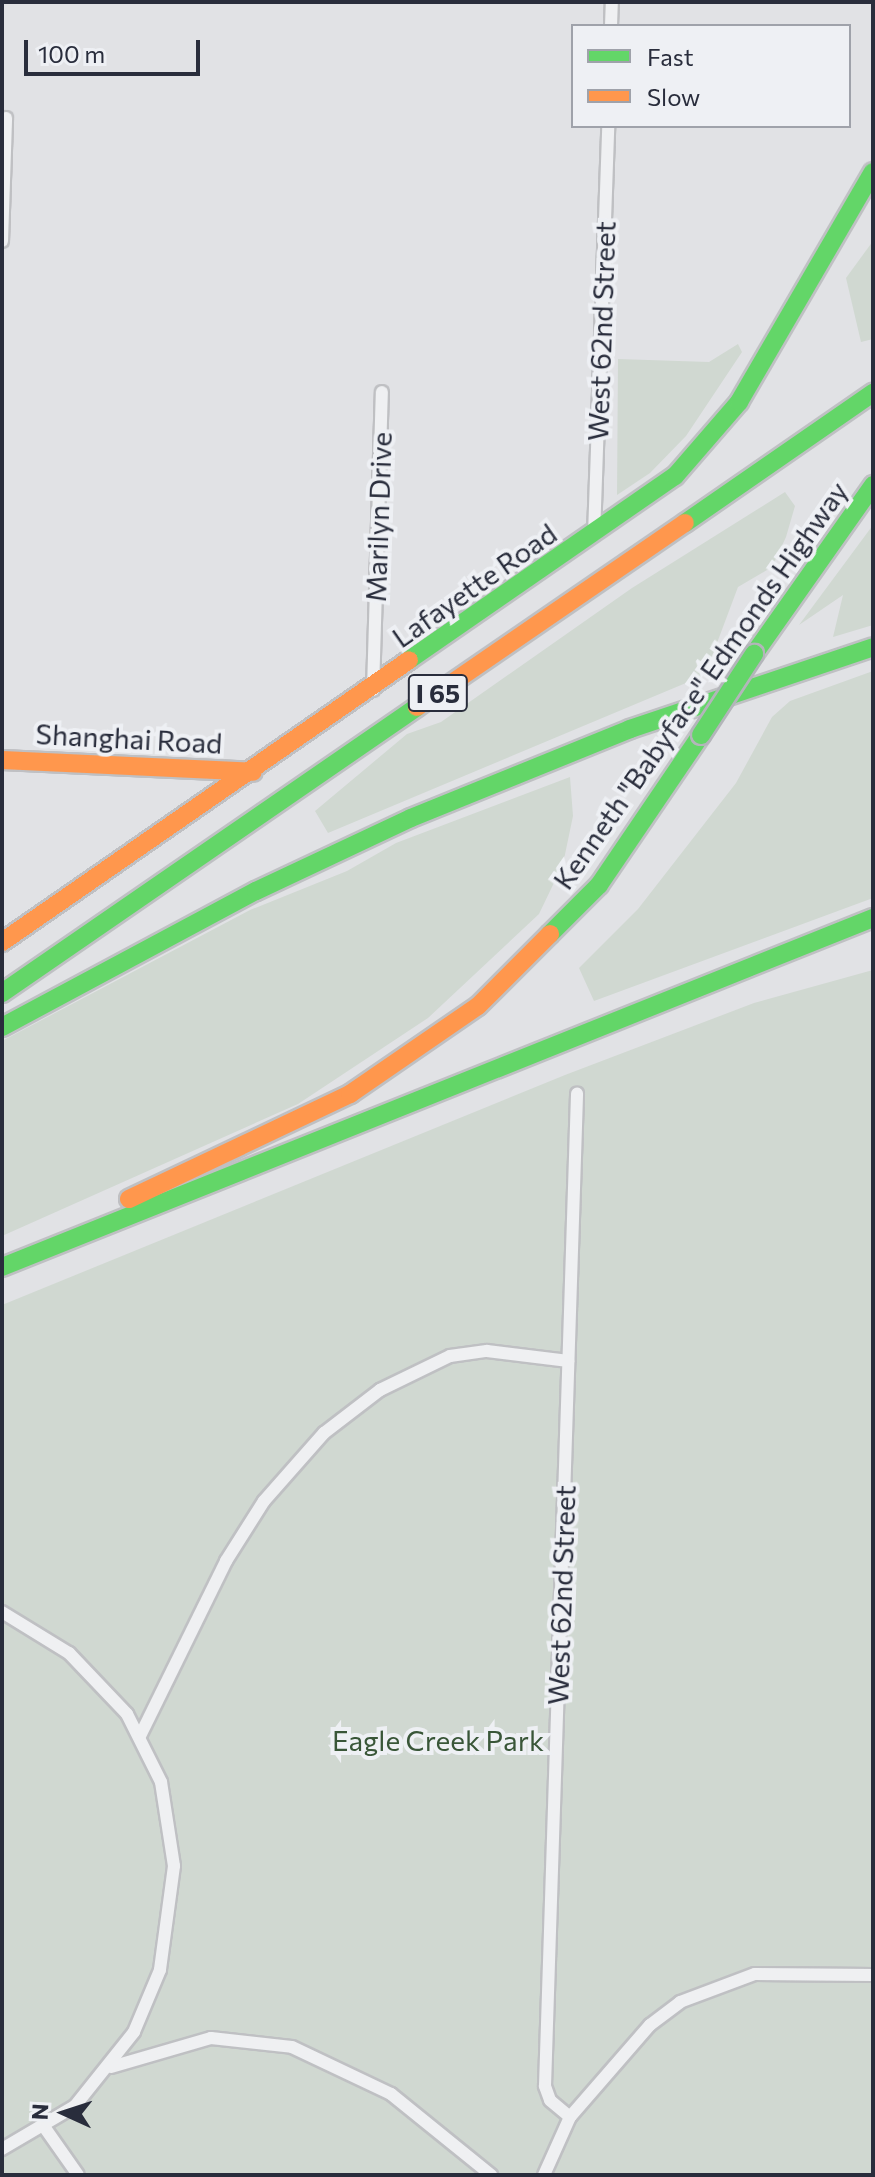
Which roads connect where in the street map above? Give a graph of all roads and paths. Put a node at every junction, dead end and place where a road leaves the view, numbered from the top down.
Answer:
1 (612, 2) edge
2 (611, 24) edge
3 (6, 118) dead end
4 (608, 128) edge
5 (873, 172) edge
6 (2, 241) edge
7 (382, 392) dead end
8 (873, 393) edge
9 (873, 485) edge
10 (594, 536) junction
11 (873, 647) edge
12 (373, 690) junction
13 (2, 760) edge
14 (253, 772) junction
15 (873, 918) edge
16 (2, 942) edge
17 (2, 993) edge
18 (2, 1027) edge
19 (577, 1094) dead end
20 (2, 1261) edge
21 (2, 1267) edge
22 (568, 1361) junction
23 (2, 1612) edge
24 (140, 1736) junction
25 (873, 1975) edge
26 (110, 2068) junction
27 (570, 2117) junction
28 (45, 2128) junction
29 (2, 2149) edge
30 (78, 2175) edge
31 (491, 2175) edge
32 (544, 2175) edge

1 - 2 street
3 - 6 street
4 - 10 street, West 62nd Street
5 - 10 main road, Lafayette Road
7 - 12 street, Marilyn Drive
8 - 17 main road, Kenneth "Babyface" Edmonds Highway / I 65
9 - 20 main road, Kenneth "Babyface" Edmonds Highway, bridge
10 - 12 main road, Lafayette Road
11 - 18 main road
12 - 14 main road, Lafayette Road
13 - 14 main road, Shanghai Road
14 - 16 main road, Lafayette Road
15 - 21 main road
19 - 22 street, West 62nd Street
22 - 24 street
22 - 27 street, West 62nd Street
23 - 24 street
24 - 26 street
25 - 27 street
26 - 28 street
26 - 31 street
27 - 32 street
28 - 29 street
28 - 30 street

